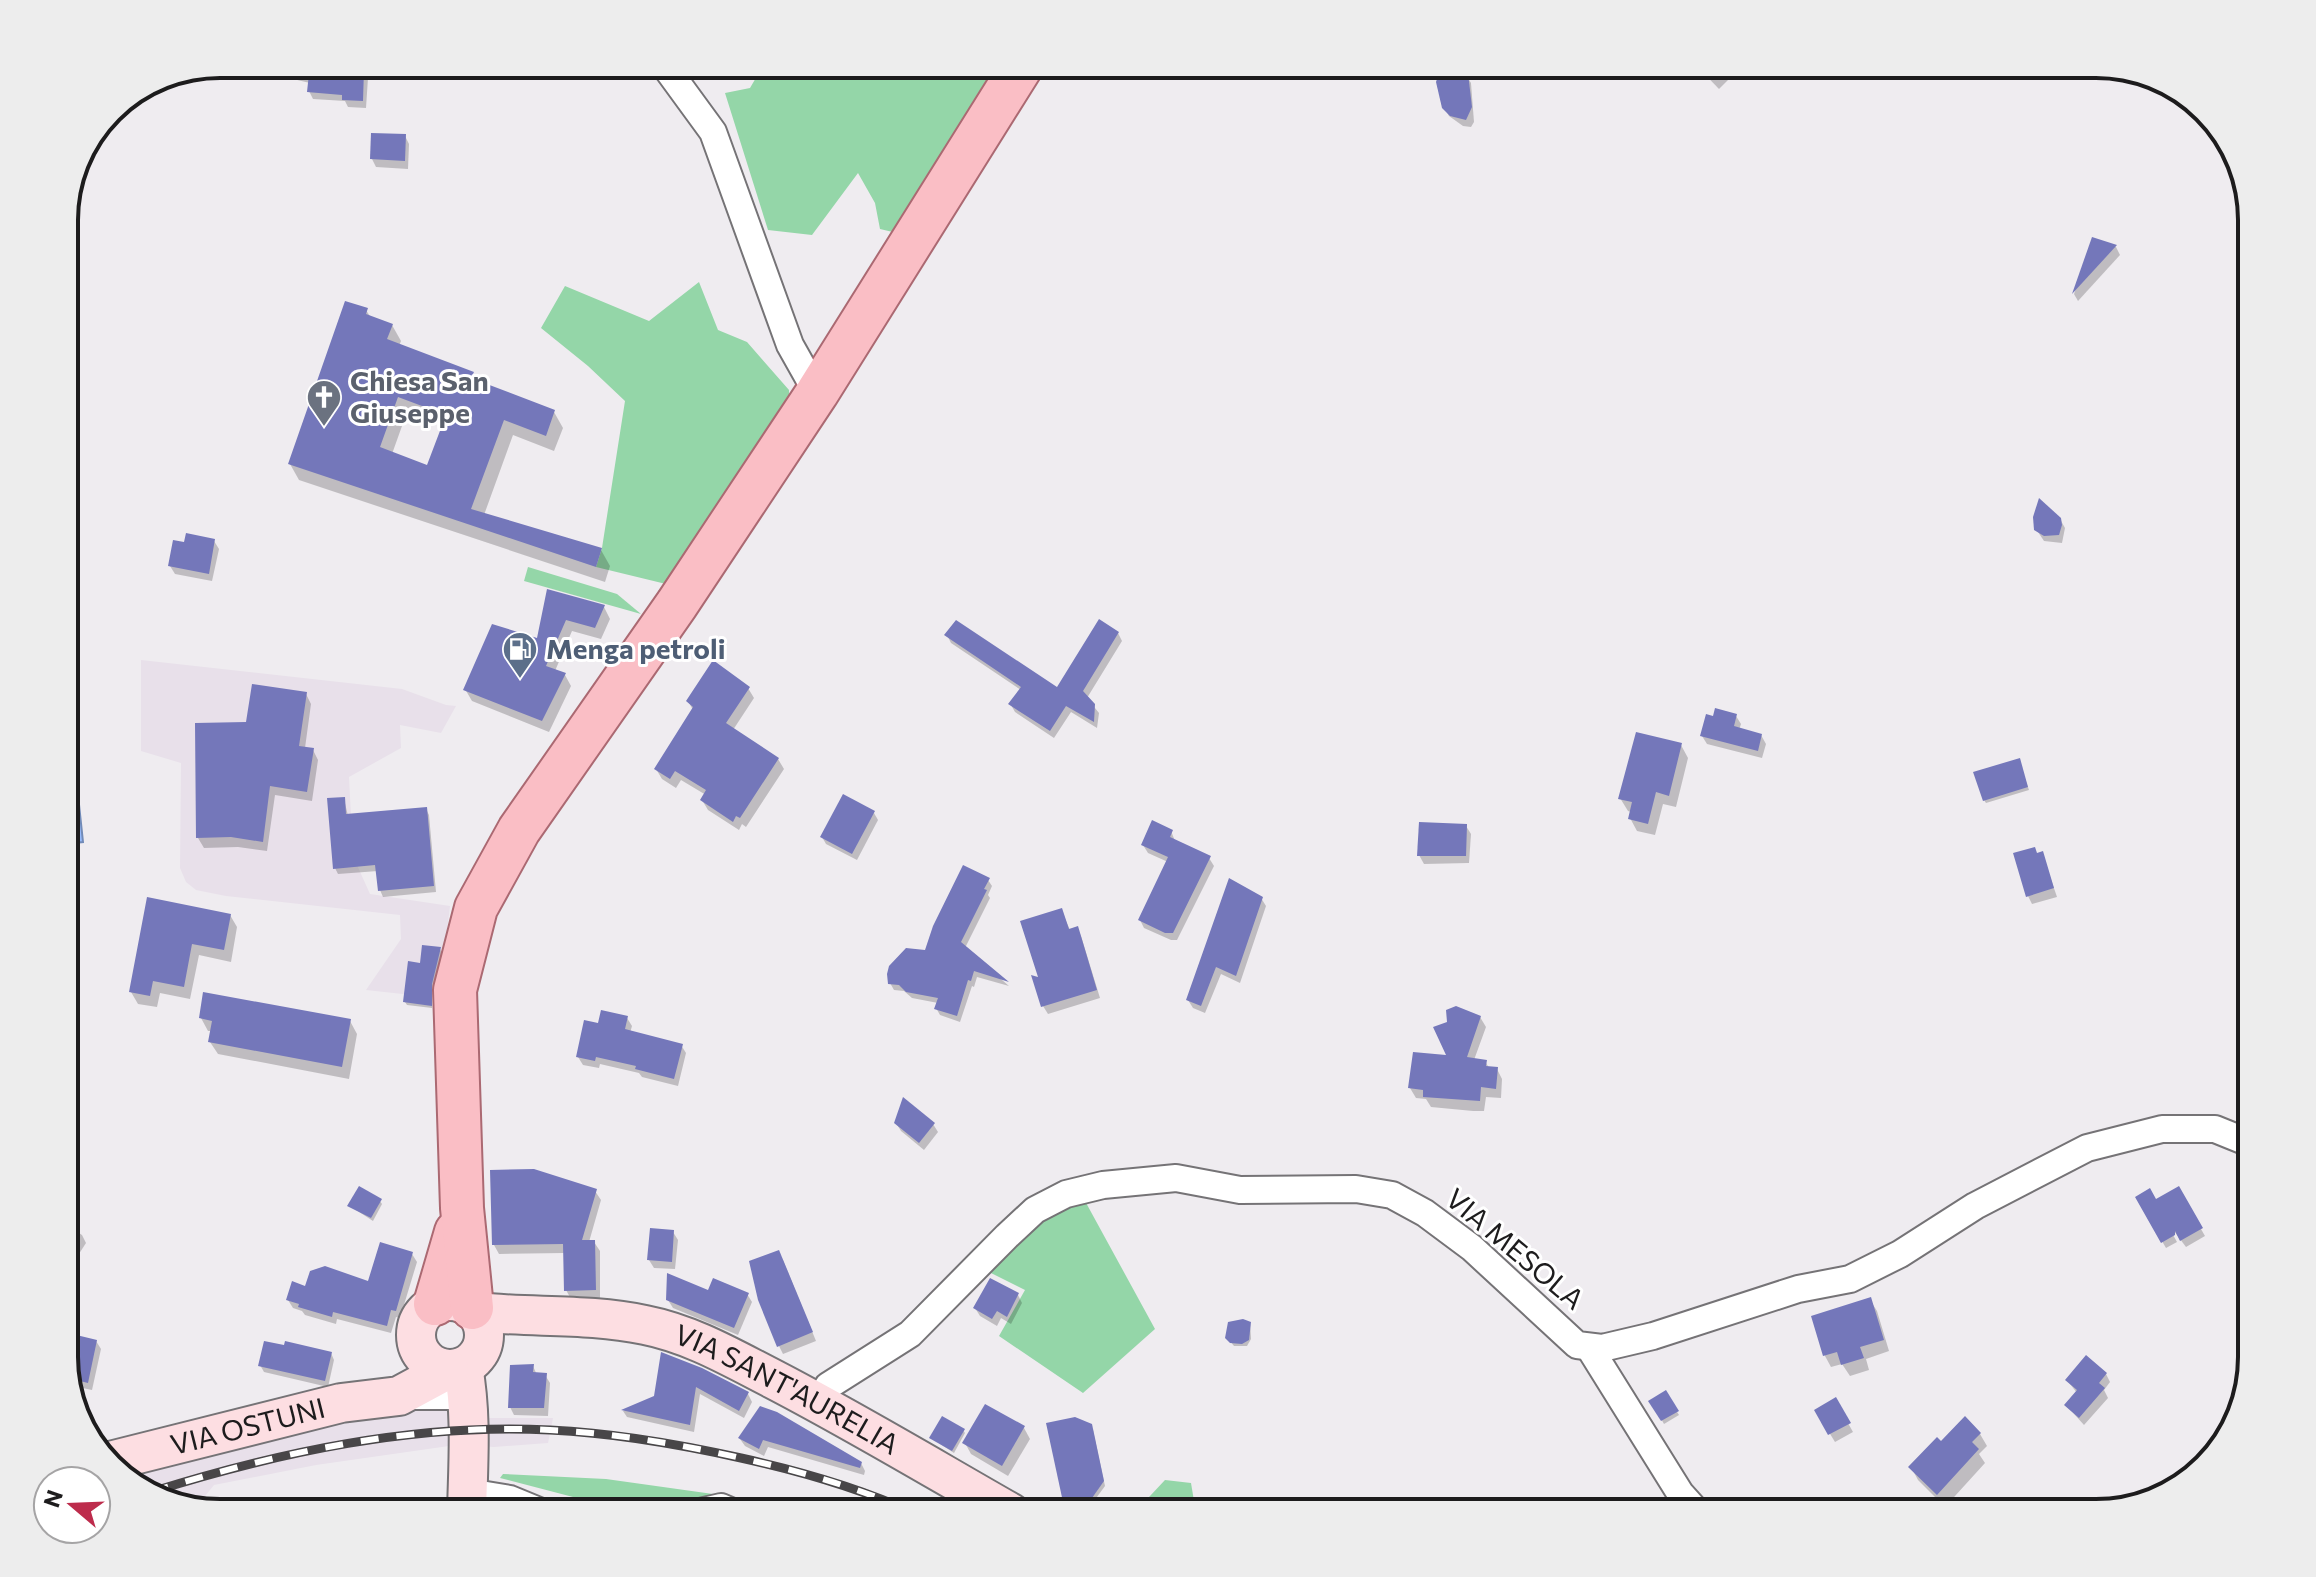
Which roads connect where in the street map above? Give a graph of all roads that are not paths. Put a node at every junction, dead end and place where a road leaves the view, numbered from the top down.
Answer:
1 (674, 78) edge
2 (1014, 78) edge
3 (817, 393) junction
4 (2238, 1138) edge
5 (458, 1342) junction
6 (1589, 1347) junction
7 (819, 1402) junction
8 (341, 1403) junction
9 (121, 1458) edge
10 (470, 1499) edge
11 (987, 1499) edge
12 (1685, 1499) edge

1 - 3 street
2 - 3 main road
3 - 5 main road
4 - 6 street, VIA MESOLA
5 - 7 main road, VIA SANT'AURELIA
5 - 8 main road
5 - 8 main road, VIA SANT'AURELIA
5 - 10 main road
6 - 7 street, VIA MESOLA
6 - 12 street
7 - 11 main road, VIA SANT'AURELIA
8 - 9 main road, VIA OSTUNI

